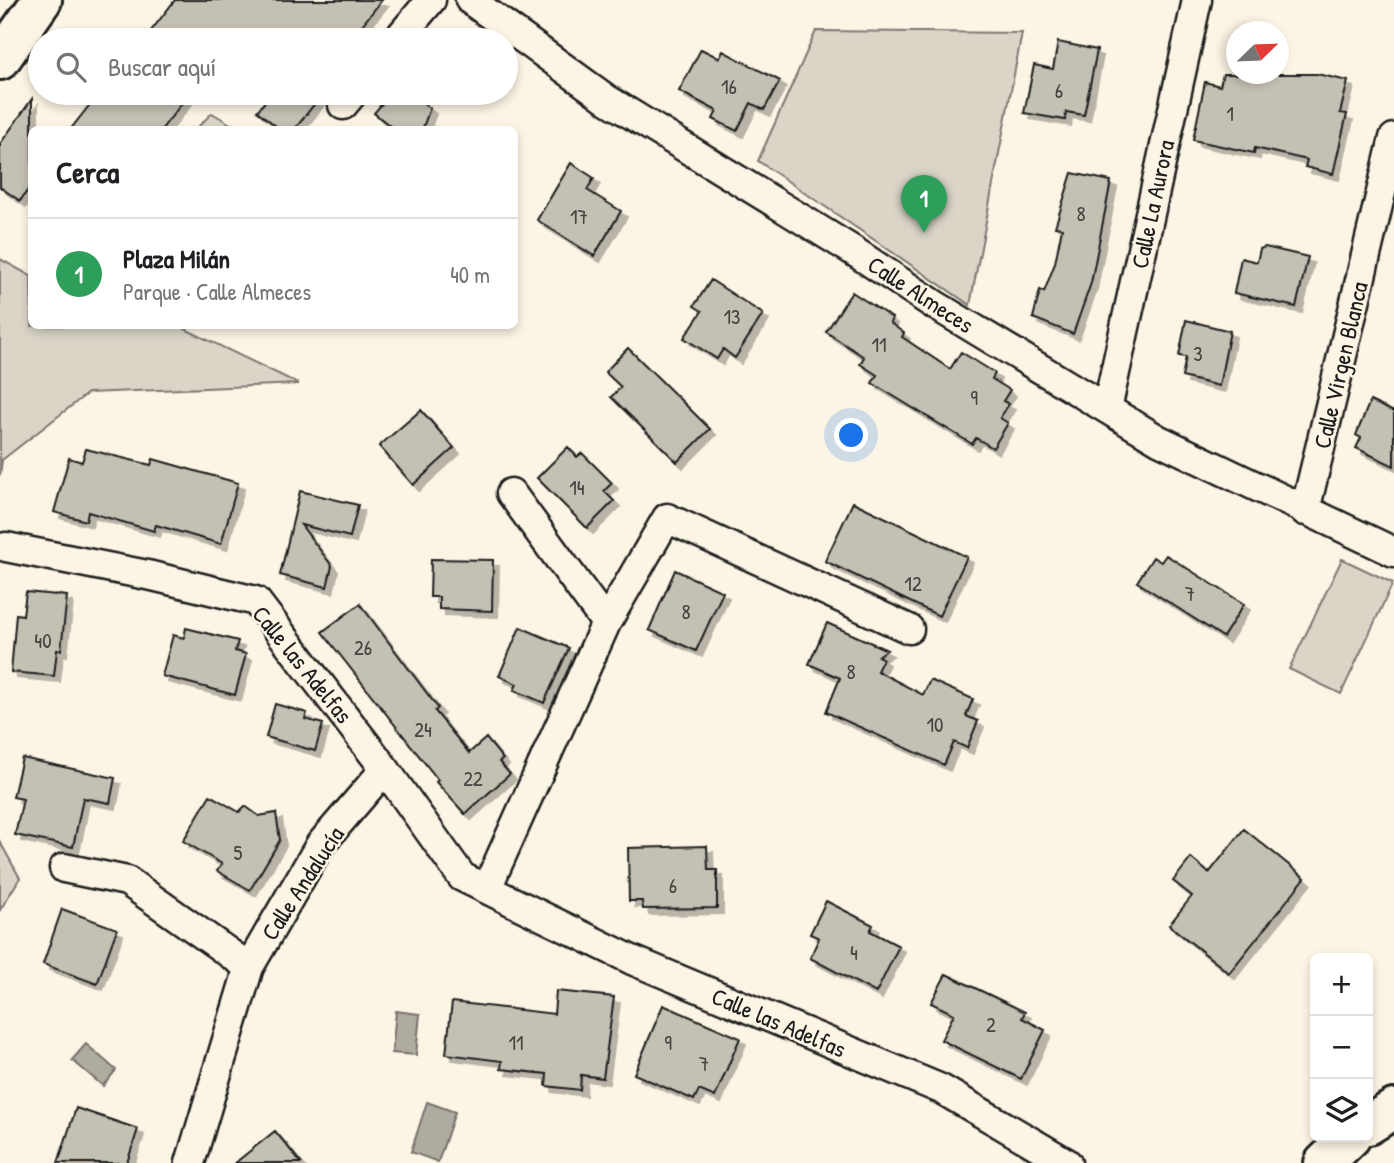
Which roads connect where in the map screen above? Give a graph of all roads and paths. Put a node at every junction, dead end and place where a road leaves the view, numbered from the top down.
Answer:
1 (42, 0) edge
2 (431, 0) edge
3 (470, 0) edge
4 (1197, 0) edge
5 (407, 28) edge
6 (509, 28) edge
7 (518, 35) edge
8 (0, 60) edge
9 (1394, 138) edge
10 (1107, 408) junction
11 (511, 493) dead end
12 (1305, 511) junction
13 (6, 547) dead end
14 (1394, 552) edge
15 (606, 623) junction
16 (909, 629) dead end
17 (385, 769) junction
18 (64, 868) dead end
19 (487, 888) junction
20 (249, 967) junction
21 (1394, 1109) edge
22 (1373, 1122) edge
23 (1346, 1142) edge
24 (190, 1163) edge
25 (1067, 1163) edge
26 (1324, 1163) edge

1 - 8 street
2 - 5 street
3 - 6 street, Calle Almeces
4 - 10 street, Calle La Aurora
7 - 10 street, Calle Almeces
9 - 12 street, Calle Virgen Blanca
10 - 12 street, Calle Almeces
11 - 15 street
12 - 14 street, Calle Almeces
13 - 17 street, Calle las Adelfas
15 - 16 street
15 - 19 street
17 - 19 street, Calle las Adelfas
17 - 20 street, Calle Andalucía
18 - 20 street, Calle Andalucía
19 - 25 street, Calle las Adelfas
20 - 24 street, Calle Andalucía
21 - 22 street
23 - 26 street

